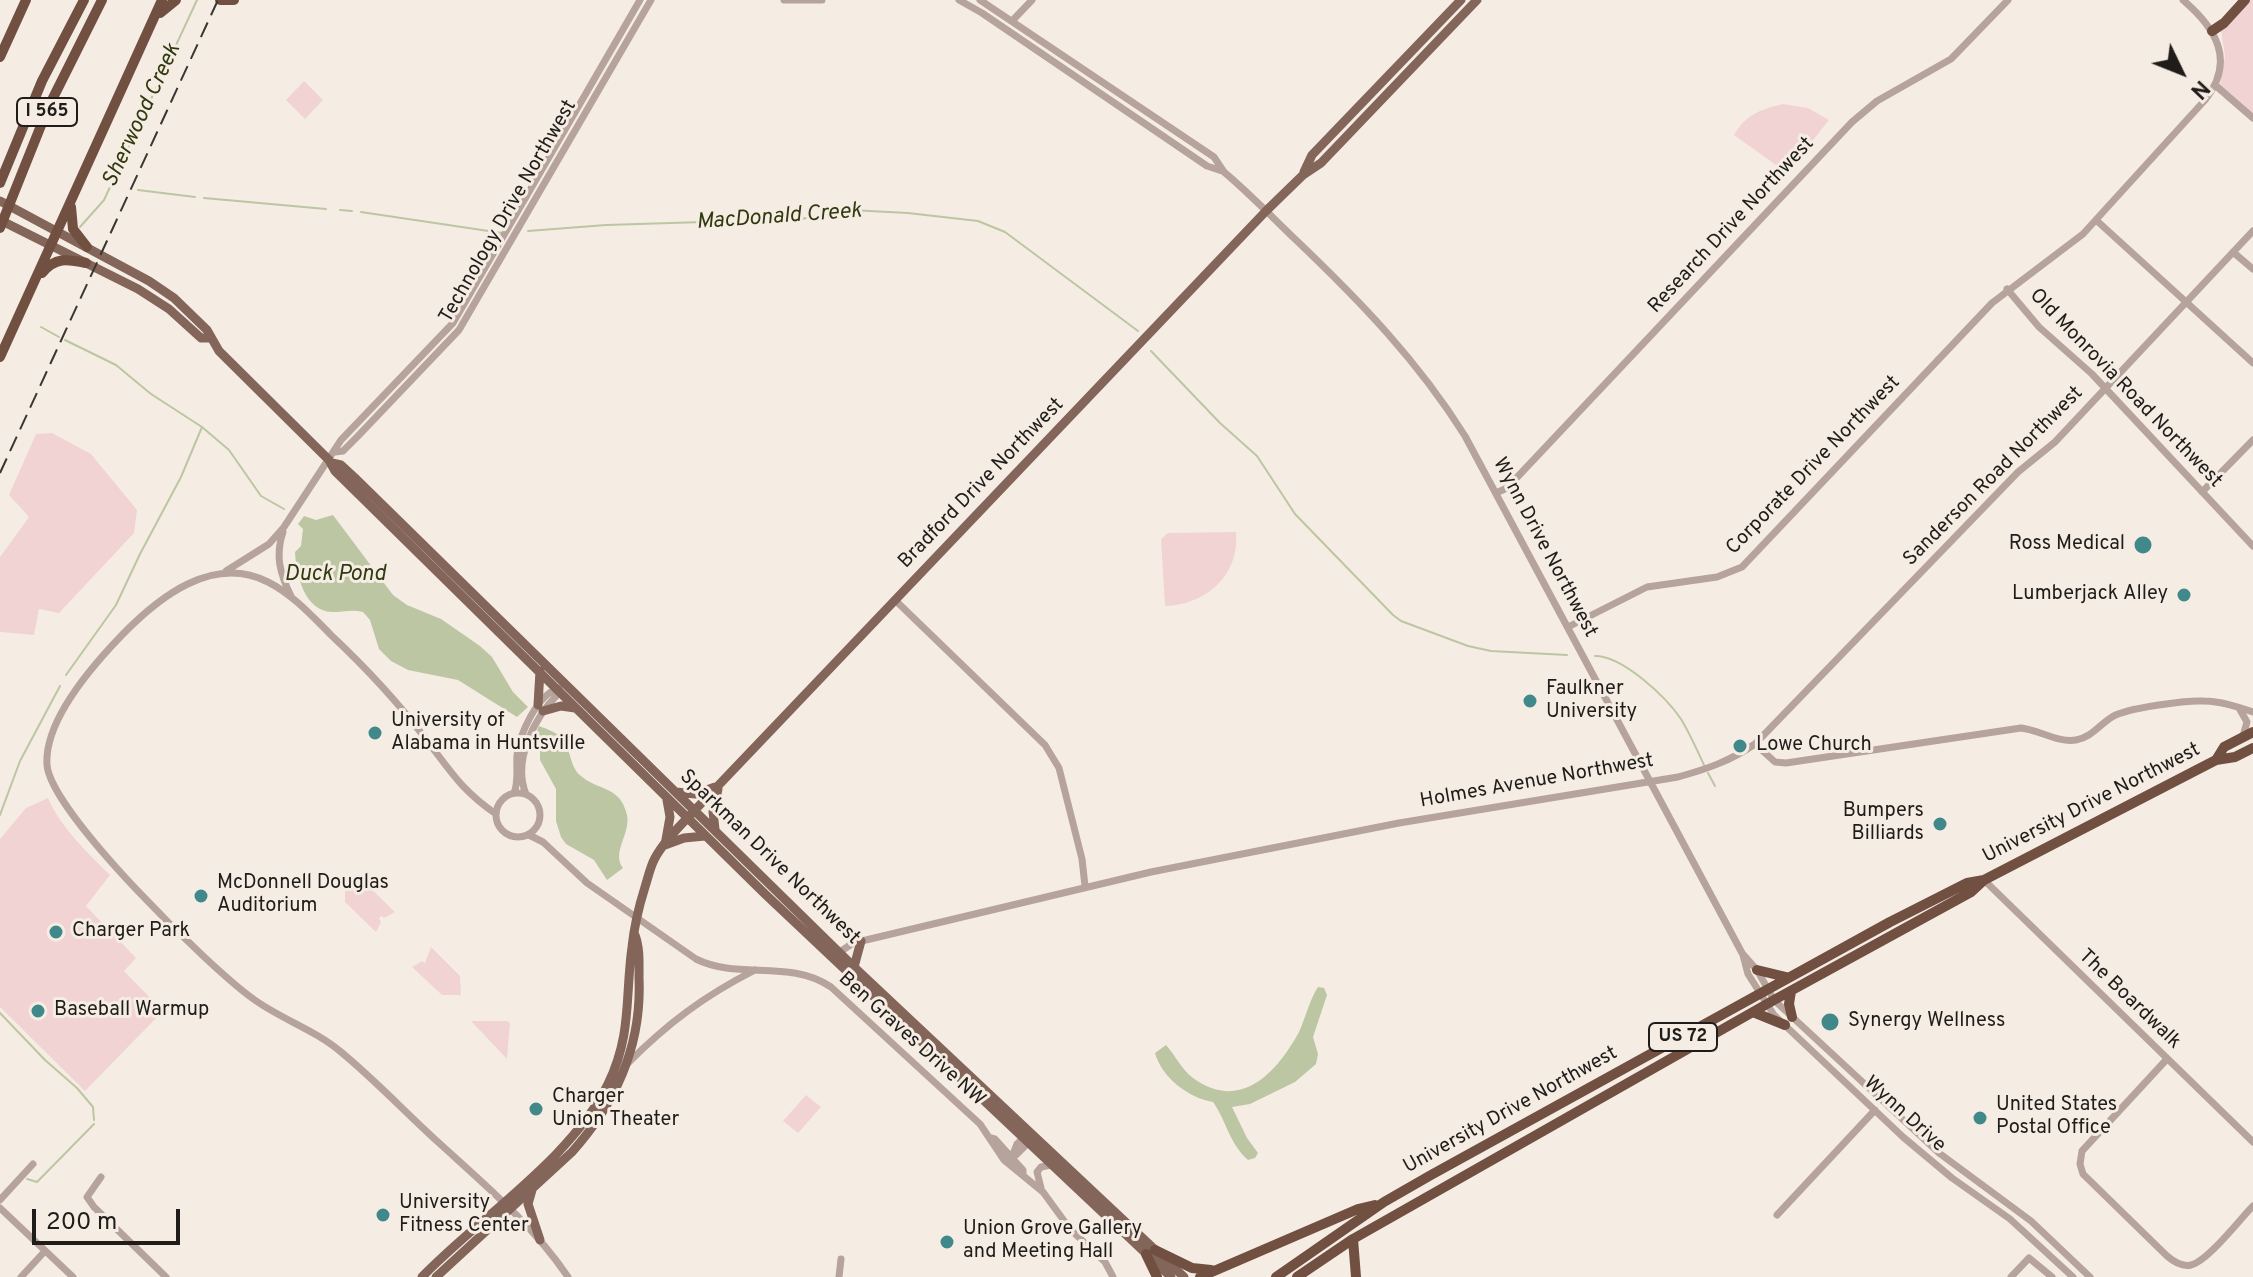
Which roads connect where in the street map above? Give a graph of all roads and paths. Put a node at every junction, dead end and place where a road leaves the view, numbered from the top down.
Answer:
1 (26, 0) edge
2 (84, 0) edge
3 (102, 0) edge
4 (162, 0) edge
5 (176, 0) edge
6 (220, 0) edge
7 (234, 0) edge
8 (242, 0) edge
9 (640, 0) edge
10 (651, 0) edge
11 (784, 0) edge
12 (822, 0) edge
13 (959, 0) edge
14 (980, 0) edge
15 (1032, 0) edge
16 (1461, 0) edge
17 (1477, 0) edge
18 (2008, 0) edge
19 (2183, 0) edge
20 (2245, 0) edge
21 (153, 20) junction
22 (1013, 20) junction
23 (1005, 28) junction
24 (2212, 31) junction
25 (0, 57) edge
26 (2215, 85) junction
27 (2253, 118) edge
28 (1224, 172) junction
29 (1303, 175) junction
30 (0, 183) edge
31 (0, 201) edge
32 (71, 203) junction
33 (1266, 211) junction
34 (0, 220) edge
35 (2096, 220) junction
36 (0, 228) edge
37 (57, 230) junction
38 (2253, 231) edge
39 (51, 246) junction
40 (91, 250) junction
41 (2233, 252) junction
42 (87, 264) junction
43 (2253, 269) edge
44 (34, 284) junction
45 (2007, 289) junction
46 (2187, 303) junction
47 (210, 338) junction
48 (0, 357) edge
49 (2253, 363) edge
50 (2105, 389) junction
51 (2253, 440) edge
52 (332, 458) junction
53 (2202, 492) junction
54 (1496, 493) junction
55 (284, 527) junction
56 (2253, 546) edge
57 (223, 573) junction
58 (292, 598) junction
59 (896, 601) junction
60 (1568, 627) junction
61 (540, 671) junction
62 (561, 686) junction
63 (2237, 707) junction
64 (541, 708) junction
65 (577, 709) junction
66 (2253, 712) edge
67 (2253, 732) edge
68 (2242, 738) junction
69 (1755, 744) junction
70 (2253, 748) edge
71 (2216, 760) junction
72 (1650, 781) junction
73 (718, 785) junction
74 (676, 792) junction
75 (514, 793) junction
76 (526, 794) junction
77 (666, 799) junction
78 (497, 809) junction
79 (690, 815) junction
80 (536, 828) junction
81 (710, 833) junction
82 (529, 835) junction
83 (543, 842) junction
84 (665, 845) junction
85 (1984, 880) junction
86 (1085, 886) junction
87 (636, 932) junction
88 (861, 941) junction
89 (1742, 953) junction
90 (836, 955) junction
91 (854, 967) junction
92 (730, 968) junction
93 (757, 969) junction
94 (1757, 970) junction
95 (1788, 978) junction
96 (727, 984) junction
97 (1764, 991) junction
98 (1791, 991) junction
99 (1770, 1002) junction
100 (1753, 1012) junction
101 (1788, 1021) junction
102 (2167, 1059) junction
103 (628, 1063) junction
104 (1875, 1110) junction
105 (1026, 1139) junction
106 (994, 1140) junction
107 (2253, 1142) edge
108 (1000, 1155) junction
109 (1011, 1157) junction
110 (33, 1164) dead end
111 (1051, 1165) junction
112 (1011, 1168) junction
113 (1023, 1175) junction
114 (101, 1177) dead end
115 (535, 1185) junction
116 (1043, 1192) junction
117 (0, 1200) edge
118 (1384, 1202) junction
119 (506, 1205) junction
120 (2253, 1206) edge
121 (0, 1208) edge
122 (1777, 1215) dead end
123 (1353, 1239) junction
124 (540, 1240) junction
125 (45, 1251) junction
126 (1150, 1252) junction
127 (841, 1259) dead end
128 (1213, 1270) junction
129 (21, 1277) edge
130 (73, 1277) edge
131 (166, 1277) edge
132 (422, 1277) edge
133 (436, 1277) edge
134 (568, 1277) edge
135 (839, 1277) edge
136 (1113, 1277) edge
137 (1157, 1277) edge
138 (1171, 1277) edge
139 (1184, 1277) edge
140 (1200, 1277) edge
141 (1276, 1277) edge
142 (1297, 1277) edge
143 (1356, 1277) edge
144 (2011, 1277) edge
145 (2052, 1277) edge
146 (2073, 1277) edge
147 (2090, 1277) edge

1 - 25 highway
2 - 30 highway, I 565
3 - 36 highway, I 565
4 - 21 highway
5 - 21 highway
6 - 7 highway
7 - 8 main road
9 - 52 street, Technology Drive Northwest
10 - 52 street, Technology Drive Northwest
11 - 12 street
13 - 23 street, Wynn Drive Northwest
14 - 22 street, Wynn Drive Northwest
15 - 22 street
16 - 29 main road, Bradford Drive Northwest
17 - 29 main road, Bradford Drive Northwest
18 - 54 street, Research Drive Northwest
19 - 24 street
20 - 24 highway
21 - 32 highway
22 - 23 street
22 - 28 street, Wynn Drive Northwest
23 - 28 street, Wynn Drive Northwest
24 - 26 street
26 - 27 street
26 - 35 street
28 - 33 street, Wynn Drive Northwest
29 - 33 main road, Bradford Drive Northwest
31 - 37 main road, Sparkman Drive Northwest
32 - 37 highway
32 - 40 highway
33 - 54 street, Wynn Drive Northwest
33 - 59 main road, Bradford Drive Northwest
34 - 39 main road, Sparkman Drive Northwest
35 - 45 street
35 - 46 street
37 - 39 highway
37 - 40 main road, Sparkman Drive Northwest
38 - 41 street, Sanderson Road Northwest
39 - 42 main road, Sparkman Drive Northwest
39 - 44 highway
40 - 47 main road, Sparkman Drive Northwest
41 - 43 street
41 - 46 street, Sanderson Road Northwest
42 - 44 highway
42 - 47 main road, Sparkman Drive Northwest
44 - 48 highway
45 - 50 street, Old Monrovia Road Northwest
45 - 60 street, Corporate Drive Northwest
46 - 49 street
46 - 50 street, Sanderson Road Northwest
47 - 52 main road, Sparkman Drive Northwest
50 - 53 street, Old Monrovia Road Northwest
50 - 69 street, Sanderson Road Northwest
51 - 53 street
52 - 55 street, Technology Drive Northwest
52 - 61 main road, Sparkman Drive Northwest
52 - 62 main road, Sparkman Drive Northwest
53 - 56 street, Old Monrovia Road Northwest
54 - 60 street, Wynn Drive Northwest
55 - 57 street, Technology Drive Northwest
55 - 58 street
57 - 58 street
57 - 119 street
58 - 78 street
59 - 73 main road, Bradford Drive Northwest
59 - 86 street
60 - 72 street, Wynn Drive Northwest
61 - 62 main road, Sparkman Drive Northwest
61 - 64 main road
62 - 64 street
62 - 65 main road, Sparkman Drive Northwest
62 - 74 main road, Sparkman Drive Northwest
63 - 66 street
63 - 68 street
63 - 69 street
64 - 65 main road
64 - 75 street
64 - 76 street
65 - 77 main road, Sparkman Drive Northwest
67 - 68 highway, University Drive Northwest / US 72
68 - 71 highway, University Drive Northwest / US 72
69 - 72 street, Holmes Avenue Northwest
70 - 71 highway, University Drive Northwest / US 72
71 - 85 highway, University Drive Northwest / US 72
72 - 86 street, Holmes Avenue Northwest
72 - 89 street, Wynn Drive Northwest
73 - 74 main road
73 - 79 main road, Bradford Drive Northwest
73 - 81 main road
74 - 79 main road, Sparkman Drive Northwest
75 - 76 street
75 - 78 street
76 - 80 street
77 - 79 main road, Sparkman Drive Northwest
77 - 84 main road
78 - 82 street
79 - 81 main road, Sparkman Drive Northwest
79 - 84 main road
80 - 82 street
80 - 83 street
81 - 84 main road
81 - 90 main road, Sparkman Drive Northwest
82 - 83 street
83 - 92 street, Ben Graves Drive NW
84 - 87 main road
85 - 95 highway, University Drive Northwest / US 72
85 - 98 highway, University Drive Northwest / US 72
85 - 102 street, The Boardwalk
86 - 88 street, Holmes Avenue Northwest
87 - 103 main road
87 - 119 main road
88 - 90 street, Holmes Avenue Northwest
88 - 91 main road
89 - 94 street, Wynn Drive Northwest
89 - 97 street, Wynn Drive
90 - 91 main road, Sparkman Drive Northwest
90 - 105 main road, Sparkman Drive Northwest
91 - 105 main road, Sparkman Drive Northwest
92 - 93 street, Ben Graves Drive NW
92 - 96 street
93 - 96 street
93 - 106 street, Ben Graves Drive NW
94 - 95 highway
94 - 97 street, Wynn Drive Northwest
95 - 97 highway, University Drive Northwest / US 72
96 - 103 street
97 - 99 street, Wynn Drive
97 - 118 highway, University Drive Northwest / US 72
98 - 99 highway, University Drive Northwest / US 72
98 - 101 highway
99 - 100 highway, University Drive Northwest / US 72
99 - 101 street, Wynn Drive
100 - 101 highway
100 - 123 highway, University Drive Northwest / US 72
101 - 104 street, Wynn Drive
101 - 147 street, Wynn Drive
102 - 107 street, The Boardwalk
102 - 120 street
103 - 115 main road
104 - 122 street
104 - 146 street, Wynn Drive
105 - 106 street
105 - 109 street
105 - 111 main road, Sparkman Drive Northwest
105 - 126 main road, Sparkman Drive Northwest
106 - 108 street, Ben Graves Drive NW
106 - 109 street, Ben Graves Drive NW
108 - 109 street
108 - 112 street, Ben Graves Drive NW
109 - 112 street
109 - 113 street, Ben Graves Drive NW
110 - 117 street
111 - 116 street
111 - 126 main road, Sparkman Drive Northwest
112 - 113 street, Ben Graves Drive NW
113 - 116 street, Ben Graves Drive NW
114 - 131 street
115 - 119 main road
115 - 124 main road
116 - 136 street, Ben Graves Drive NW
118 - 128 highway
118 - 141 highway, University Drive Northwest / US 72
119 - 124 street
119 - 132 main road
119 - 133 main road
121 - 125 street
123 - 142 highway, University Drive Northwest / US 72
123 - 143 highway
124 - 134 street
125 - 129 street
125 - 130 street
126 - 128 highway
126 - 137 highway
126 - 138 main road, Sparkman Drive Northwest
126 - 139 main road, Sparkman Drive Northwest
127 - 135 street
128 - 140 highway
144 - 145 street

